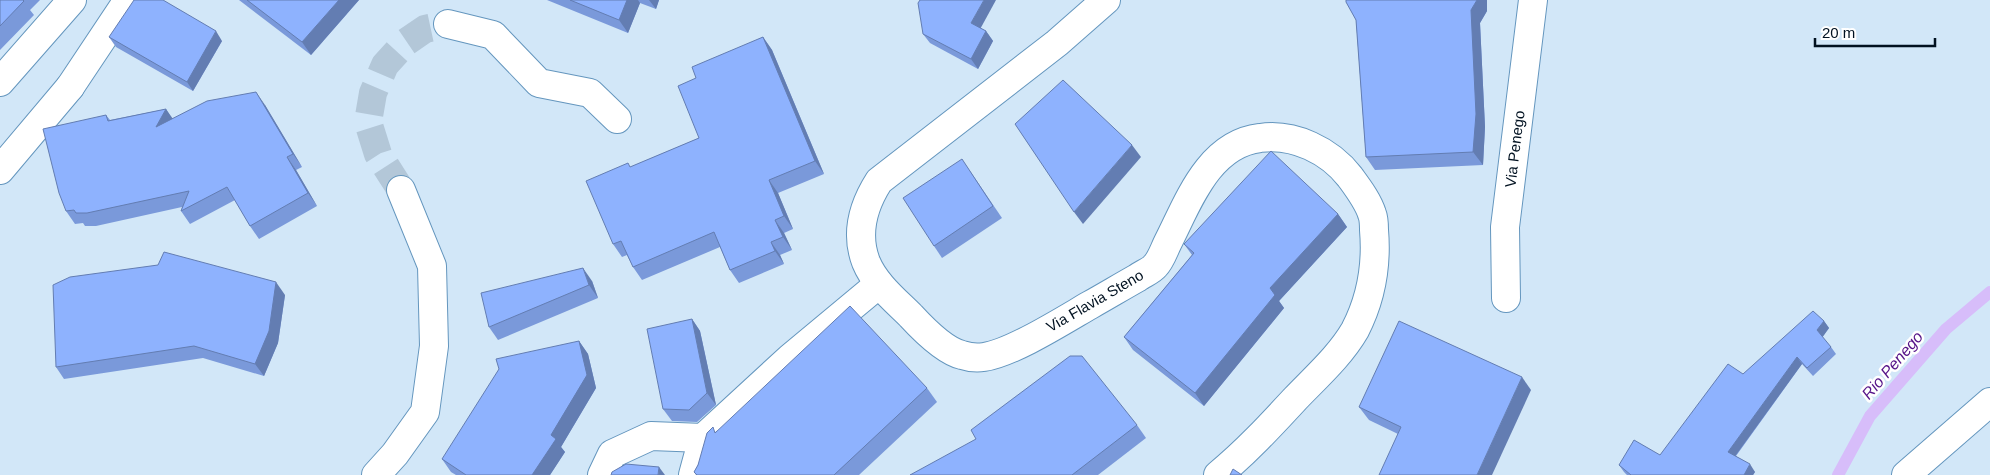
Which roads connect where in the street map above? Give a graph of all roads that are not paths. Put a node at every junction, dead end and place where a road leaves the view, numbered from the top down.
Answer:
1 (72, 0) edge
2 (128, 0) edge
3 (1106, 0) edge
4 (1533, 0) edge
5 (448, 24) tunnel mouth
6 (0, 82) edge
7 (617, 119) dead end
8 (0, 170) edge
9 (401, 190) tunnel mouth
10 (879, 284) junction
11 (1506, 298) dead end
12 (1990, 402) edge
13 (703, 438) junction
14 (376, 475) edge
15 (602, 475) edge
16 (693, 475) edge
17 (1218, 475) edge
18 (1906, 475) edge

1 - 6 street
2 - 8 street
3 - 10 street, Via Flavia Steno
4 - 11 street, Via Penego
5 - 7 street
9 - 14 street
10 - 13 street
10 - 17 street, Via Flavia Steno
12 - 18 street
13 - 15 street
13 - 16 street

